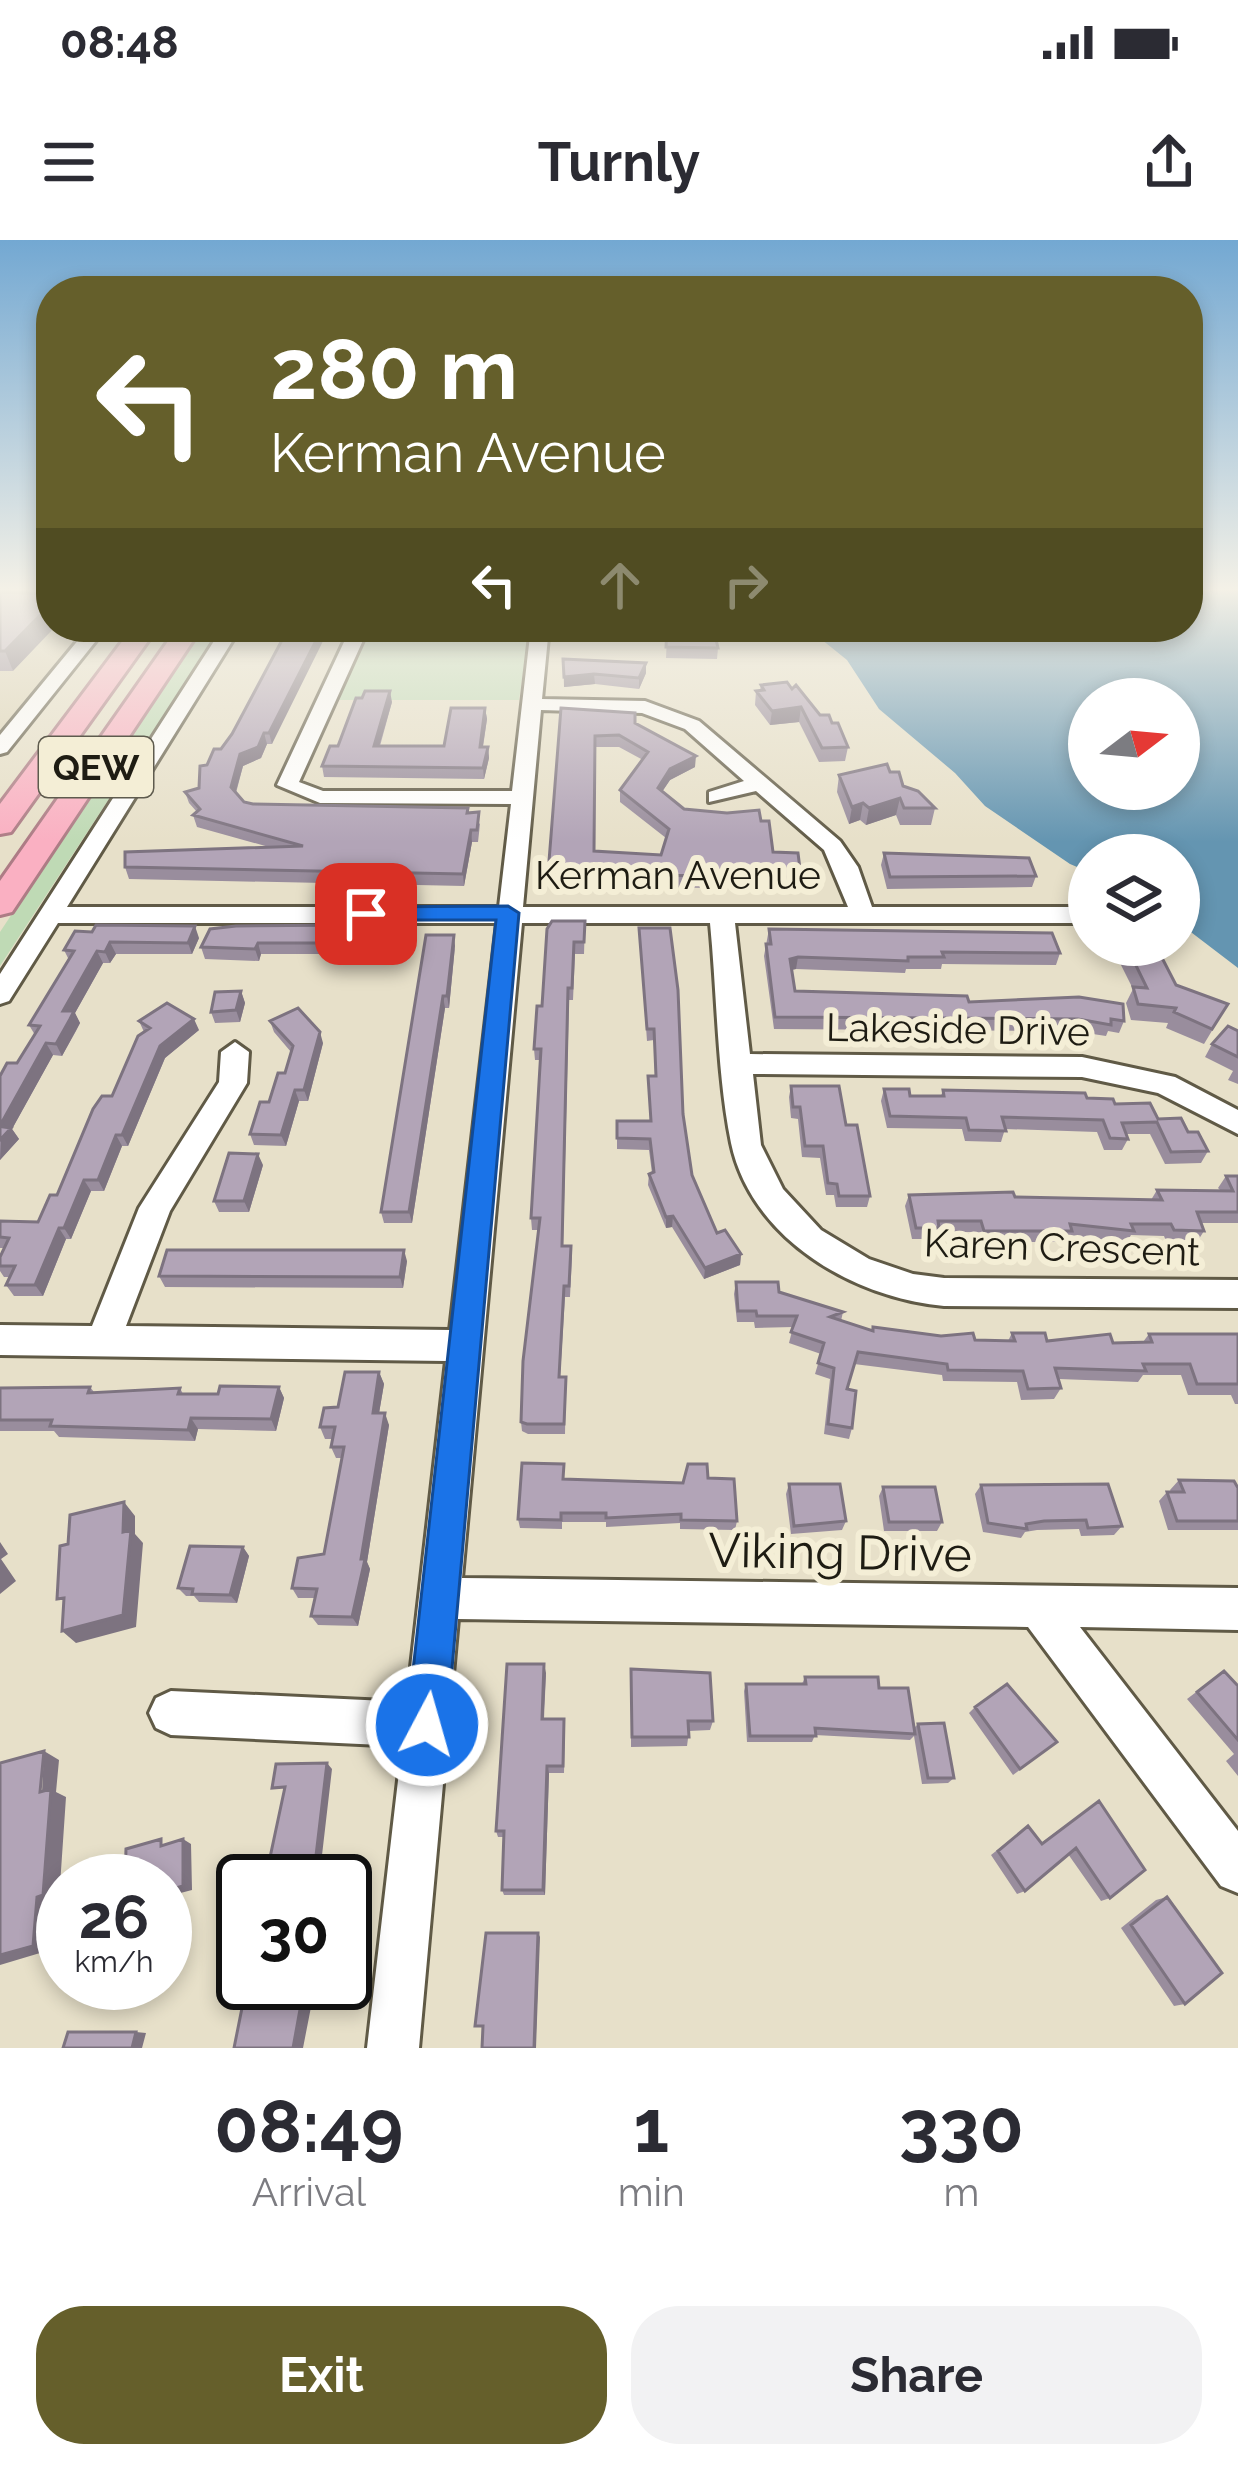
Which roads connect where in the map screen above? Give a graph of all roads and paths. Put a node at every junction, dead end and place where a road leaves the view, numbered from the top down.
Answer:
1 (60, 673) edge
2 (112, 673) edge
3 (158, 673) edge
4 (203, 673) edge
5 (338, 673) edge
6 (534, 673) edge
7 (530, 704) junction
8 (0, 748) edge
9 (755, 784) junction
10 (717, 797) dead end
11 (520, 798) junction
12 (0, 825) edge
13 (0, 905) edge
14 (508, 913) junction
15 (50, 915) junction
16 (863, 915) junction
17 (1068, 915) edge
18 (722, 916) junction
19 (0, 995) edge
20 (235, 1052) dead end
21 (737, 1064) junction
22 (1238, 1123) edge
23 (1238, 1294) edge
24 (104, 1339) junction
25 (0, 1340) edge
26 (468, 1346) junction
27 (440, 1598) junction
28 (1036, 1605) junction
29 (1238, 1609) edge
30 (171, 1713) dead end
31 (427, 1725) junction
32 (1238, 1870) edge
33 (393, 2048) edge

1 - 8 street
2 - 12 highway, QEW
3 - 13 highway, QEW
4 - 15 street
5 - 11 street
6 - 7 street
7 - 9 street
7 - 11 street
9 - 10 street
9 - 16 street
11 - 14 street
14 - 15 street, Kerman Avenue
14 - 18 street, Kerman Avenue
14 - 26 street
15 - 19 street
16 - 17 street, Kerman Avenue
16 - 18 street, Kerman Avenue
18 - 21 street, Karen Crescent
20 - 24 street
21 - 22 street, Lakeside Drive
21 - 23 street, Karen Crescent
24 - 25 street
24 - 26 street
26 - 27 street
27 - 28 street, Viking Drive
27 - 31 street
28 - 29 street, Viking Drive
28 - 32 street
30 - 31 street
31 - 33 street

